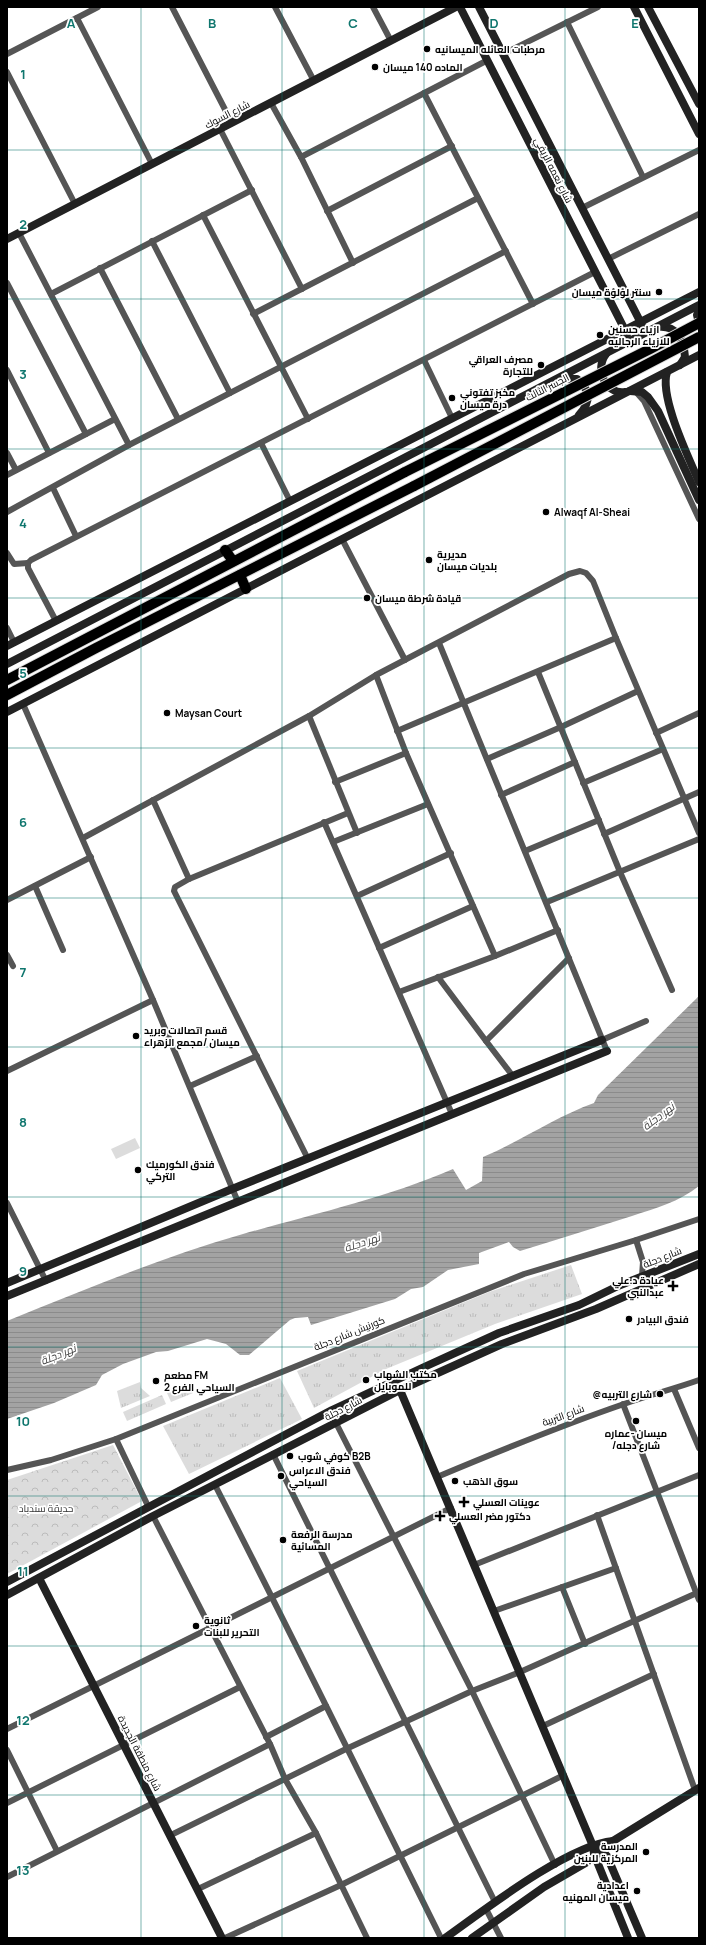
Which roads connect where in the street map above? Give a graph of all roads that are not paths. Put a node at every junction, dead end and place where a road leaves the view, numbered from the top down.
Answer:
1 (98, 7) edge
2 (172, 7) edge
3 (275, 7) edge
4 (373, 7) edge
5 (456, 7) edge
6 (460, 7) edge
7 (479, 7) edge
8 (598, 7) edge
9 (645, 7) edge
10 (648, 7) edge
11 (635, 9) edge
12 (77, 18) junction
13 (568, 22) junction
14 (391, 41) junction
15 (7, 54) edge
16 (503, 54) junction
17 (486, 61) junction
18 (7, 72) edge
19 (314, 81) junction
20 (424, 93) junction
21 (271, 103) junction
22 (699, 104) edge
23 (232, 123) junction
24 (220, 129) junction
25 (699, 134) edge
26 (452, 146) junction
27 (699, 150) edge
28 (301, 157) junction
29 (152, 164) junction
30 (643, 178) junction
31 (252, 190) junction
32 (478, 198) junction
33 (75, 204) junction
34 (582, 208) junction
35 (328, 211) junction
36 (699, 214) edge
37 (203, 215) junction
38 (19, 232) junction
39 (7, 239) edge
40 (152, 241) junction
41 (506, 250) junction
42 (608, 259) junction
43 (353, 263) junction
44 (100, 268) junction
45 (595, 272) junction
46 (7, 283) edge
47 (302, 289) junction
48 (699, 292) edge
49 (51, 294) junction
50 (533, 304) junction
51 (699, 305) edge
52 (699, 309) edge
53 (253, 314) junction
54 (640, 323) junction
55 (699, 323) edge
56 (625, 330) junction
57 (650, 330) junction
58 (699, 337) edge
59 (625, 343) junction
60 (608, 352) junction
61 (699, 354) edge
62 (424, 360) junction
63 (282, 366) junction
64 (679, 366) junction
65 (7, 370) edge
66 (667, 372) junction
67 (547, 384) junction
68 (630, 391) junction
69 (230, 393) junction
70 (452, 418) junction
71 (116, 419) junction
72 (178, 419) junction
73 (308, 419) junction
74 (568, 421) junction
75 (86, 434) junction
76 (261, 443) junction
77 (129, 445) junction
78 (7, 452) edge
79 (49, 453) junction
80 (16, 470) junction
81 (7, 475) edge
82 (699, 482) edge
83 (322, 484) junction
84 (53, 488) junction
85 (328, 496) junction
86 (290, 500) junction
87 (699, 500) edge
88 (7, 512) edge
89 (699, 519) edge
90 (76, 536) junction
91 (342, 539) junction
92 (225, 550) junction
93 (7, 553) edge
94 (233, 561) junction
95 (28, 563) junction
96 (240, 575) junction
97 (246, 589) junction
98 (56, 621) junction
99 (7, 628) edge
100 (616, 638) junction
101 (439, 643) junction
102 (11, 644) edge
103 (405, 660) junction
104 (7, 664) edge
105 (538, 672) junction
106 (376, 675) junction
107 (7, 680) edge
108 (638, 691) junction
109 (7, 695) edge
110 (463, 703) junction
111 (23, 704) junction
112 (7, 712) edge
113 (699, 713) edge
114 (309, 716) junction
115 (561, 727) junction
116 (397, 731) junction
117 (656, 733) junction
118 (663, 749) junction
119 (406, 753) junction
120 (486, 759) junction
121 (575, 762) junction
122 (335, 782) junction
123 (584, 783) junction
124 (699, 792) edge
125 (501, 795) junction
126 (684, 799) junction
127 (153, 800) junction
128 (428, 804) junction
129 (348, 812) junction
130 (599, 820) junction
131 (324, 822) junction
132 (357, 833) junction
133 (699, 833) edge
134 (604, 834) junction
135 (83, 838) junction
136 (699, 839) edge
137 (333, 842) junction
138 (525, 851) junction
139 (450, 853) junction
140 (91, 857) junction
141 (620, 872) junction
142 (189, 879) junction
143 (35, 886) junction
144 (357, 896) junction
145 (7, 900) edge
146 (547, 902) junction
147 (473, 906) junction
148 (558, 930) junction
149 (380, 948) junction
150 (63, 950) dead end
151 (7, 955) edge
152 (495, 956) junction
153 (569, 958) junction
154 (13, 966) dead end
155 (438, 977) junction
156 (672, 990) dead end
157 (399, 992) junction
158 (154, 1000) junction
159 (646, 1020) dead end
160 (602, 1040) junction
161 (486, 1041) junction
162 (607, 1051) joint
163 (257, 1056) junction
164 (7, 1072) edge
165 (512, 1075) junction
166 (190, 1086) junction
167 (447, 1102) junction
168 (452, 1114) junction
169 (308, 1159) junction
170 (232, 1189) junction
171 (238, 1202) junction
172 (7, 1203) edge
173 (699, 1219) edge
174 (636, 1240) junction
175 (107, 1241) junction
176 (113, 1254) junction
177 (699, 1254) edge
178 (699, 1264) edge
179 (40, 1269) junction
180 (642, 1276) junction
181 (46, 1281) junction
182 (7, 1283) edge
183 (7, 1296) edge
184 (699, 1380) edge
185 (400, 1390) junction
186 (674, 1390) junction
187 (623, 1404) junction
188 (336, 1423) junction
189 (116, 1439) junction
190 (699, 1448) edge
191 (273, 1454) junction
192 (7, 1470) edge
193 (699, 1475) edge
194 (437, 1477) junction
195 (215, 1484) junction
196 (658, 1491) junction
197 (148, 1506) junction
198 (450, 1508) junction
199 (597, 1515) junction
200 (153, 1516) junction
201 (395, 1536) junction
202 (474, 1565) junction
203 (330, 1568) junction
204 (616, 1568) junction
205 (39, 1578) junction
206 (7, 1582) edge
207 (562, 1588) junction
208 (698, 1593) edge
209 (7, 1595) edge
210 (272, 1596) junction
211 (699, 1600) edge
212 (494, 1611) junction
213 (634, 1621) junction
214 (210, 1628) junction
215 (585, 1644) junction
216 (520, 1672) junction
217 (654, 1674) junction
218 (94, 1686) junction
219 (240, 1687) junction
220 (472, 1690) junction
221 (326, 1706) junction
222 (406, 1721) junction
223 (543, 1726) junction
224 (7, 1729) edge
225 (266, 1737) junction
226 (270, 1744) junction
227 (125, 1745) junction
228 (346, 1749) junction
229 (7, 1750) edge
230 (564, 1775) junction
231 (286, 1779) junction
232 (697, 1789) edge
233 (28, 1792) junction
234 (522, 1796) junction
235 (153, 1801) junction
236 (7, 1802) edge
237 (458, 1826) junction
238 (316, 1833) junction
239 (171, 1835) junction
240 (613, 1841) junction
241 (593, 1846) junction
242 (56, 1851) junction
243 (604, 1851) junction
244 (400, 1856) junction
245 (595, 1857) junction
246 (555, 1865) junction
247 (7, 1877) edge
248 (341, 1885) junction
249 (198, 1889) junction
250 (495, 1902) junction
251 (486, 1909) junction
252 (493, 1923) junction
253 (224, 1938) edge
254 (367, 1938) edge
255 (441, 1938) edge
256 (445, 1938) edge
257 (472, 1938) edge
258 (501, 1938) edge
259 (628, 1938) edge
260 (642, 1938) edge

1 - 12 street
2 - 23 street
3 - 19 street
4 - 14 street
5 - 14 street, شارع السوك
6 - 17 street, شارع نعمه الريفي
7 - 16 street, شارع نعمه الريفي
8 - 13 street
9 - 11 street
10 - 22 street
11 - 25 street
12 - 15 street
12 - 29 street
13 - 16 street
13 - 30 street
14 - 19 street, شارع السوك
16 - 34 street, شارع نعمه الريفي
17 - 20 street
17 - 45 street, شارع نعمه الريفي
18 - 33 street
19 - 21 street, شارع السوك
20 - 26 street
20 - 28 street
21 - 23 street, شارع السوك
21 - 28 street
23 - 24 street, شارع السوك
24 - 29 street, شارع السوك
24 - 31 street
26 - 32 street
26 - 35 street
27 - 30 street
28 - 35 street
29 - 33 street, شارع السوك
30 - 34 street
31 - 37 street
31 - 47 street
32 - 41 street
32 - 43 street
33 - 38 street, شارع السوك
34 - 42 street, شارع نعمه الريفي
35 - 43 street
36 - 42 street
37 - 40 street
37 - 53 street
38 - 39 street, شارع السوك
38 - 49 street
40 - 44 street
40 - 69 street
41 - 50 street
41 - 63 street
42 - 54 street, شارع نعمه الريفي
43 - 47 street
44 - 49 street
44 - 72 street
45 - 50 street
45 - 56 street, شارع نعمه الريفي
46 - 75 street
47 - 53 street
48 - 54 street
49 - 71 street
50 - 62 street
51 - 57 street
52 - 55 street
53 - 63 street
54 - 56 street
54 - 57 street, شارع نعمه الريفي
55 - 94 main road, الجسر الثالث, bridge
56 - 59 street, شارع نعمه الريفي
56 - 70 street
57 - 59 street
57 - 64 street
58 - 96 main road, bridge
59 - 60 street
60 - 67 street
60 - 68 street
61 - 64 street
62 - 70 street
62 - 73 street
63 - 69 street
63 - 73 street
64 - 66 street
65 - 79 street
66 - 68 street
66 - 82 street
67 - 74 street
67 - 85 street
68 - 74 street
68 - 87 street
68 - 89 street
69 - 72 street
70 - 83 street
71 - 75 street
71 - 77 street
72 - 77 street
73 - 76 street
74 - 91 street
75 - 79 street
76 - 86 street
76 - 90 street
77 - 84 street
78 - 80 street
79 - 80 street
80 - 81 street
83 - 85 street
83 - 86 street
84 - 88 street
84 - 90 street
85 - 92 street
86 - 98 street
90 - 95 street
91 - 97 street
91 - 103 street
92 - 94 main road
92 - 104 street
93 - 95 street
94 - 107 main road, الجسر الثالث
95 - 98 street
96 - 97 main road
96 - 109 main road
97 - 111 street
98 - 102 street
99 - 102 street
100 - 101 street
100 - 105 street
100 - 108 street
101 - 103 street
101 - 110 street
103 - 106 street
105 - 110 street
105 - 115 street
106 - 114 street
106 - 116 street
108 - 115 street
108 - 117 street
110 - 116 street
110 - 120 street
111 - 112 street
111 - 135 street
113 - 117 street
114 - 122 street
114 - 127 street
115 - 120 street
115 - 121 street
116 - 119 street
117 - 118 street
118 - 123 street
118 - 126 street
119 - 122 street
119 - 128 street
120 - 125 street
121 - 123 street
121 - 125 street
122 - 129 street
123 - 130 street
124 - 126 street
125 - 138 street
126 - 133 street
126 - 134 street
127 - 135 street
127 - 142 street
128 - 132 street
128 - 139 street
129 - 131 street
129 - 132 street
130 - 134 street
130 - 138 street
131 - 137 street
131 - 142 street
132 - 137 street
134 - 141 street
135 - 140 street
136 - 141 street
137 - 144 street
138 - 146 street
139 - 144 street
139 - 147 street
140 - 143 street
140 - 158 street
141 - 146 street
141 - 156 street
142 - 163 street
143 - 145 street
143 - 150 street
144 - 149 street
146 - 148 street
147 - 149 street
147 - 152 street
148 - 152 street
148 - 153 street
149 - 157 street
151 - 154 street
152 - 155 street
153 - 160 street
153 - 161 street
155 - 157 street
155 - 161 street
157 - 167 street
158 - 164 street
158 - 166 street
159 - 160 street
160 - 162 street
160 - 165 street
161 - 165 street
162 - 168 street
163 - 166 street
163 - 169 street
165 - 167 street
166 - 170 street
167 - 168 street
167 - 169 street
168 - 171 street
169 - 170 street
170 - 171 street
170 - 175 street
171 - 176 street
172 - 179 street
173 - 174 street, كورنيش شارع دجلة
174 - 180 street
174 - 189 street, كورنيش شارع دجلة
175 - 176 street
175 - 179 street
176 - 181 street
177 - 180 street, شارع دجلة
178 - 185 street, شارع دجلة
179 - 181 street
179 - 182 street
180 - 197 street, شارع دجلة
181 - 183 street
184 - 186 street, شارع التربية
185 - 188 street, شارع دجلة
185 - 194 street
186 - 187 street, شارع التربية
186 - 190 street
187 - 194 street, شارع التربية
187 - 196 street
188 - 191 street, شارع دجلة
188 - 201 street
189 - 192 street, كورنيش شارع دجلة
189 - 197 street
191 - 195 street, شارع دجلة
191 - 203 street
193 - 196 street
194 - 198 street
195 - 200 street, شارع دجلة
195 - 210 street
196 - 199 street
196 - 208 street
197 - 206 street, شارع دجلة
198 - 201 street
198 - 202 street
199 - 202 street
199 - 204 street
200 - 205 street, شارع دجلة
200 - 214 street
201 - 203 street
201 - 220 street
202 - 212 street
203 - 210 street
203 - 222 street
204 - 207 street
204 - 213 street
205 - 209 street, شارع دجلة
205 - 218 street, شارع منطقة الجديدة
207 - 212 street
207 - 215 street
208 - 211 street
208 - 213 street
210 - 214 street
210 - 221 street
212 - 216 street
213 - 215 street
213 - 217 street
214 - 218 street
214 - 219 street
215 - 216 street
216 - 220 street
216 - 223 street
217 - 223 street
217 - 232 street
218 - 224 street
218 - 227 street, شارع منطقة الجديدة
219 - 225 street
219 - 227 street
220 - 222 street
220 - 234 street
221 - 225 street
221 - 228 street
222 - 228 street
222 - 237 street
223 - 230 street
225 - 226 street
226 - 231 street
226 - 235 street
227 - 233 street
227 - 235 street, شارع منطقة الجديدة
228 - 231 street
228 - 244 street
229 - 233 street
230 - 234 street
230 - 241 street
231 - 238 street
231 - 239 street
232 - 240 street
233 - 236 street
233 - 242 street
234 - 237 street
234 - 246 street
235 - 239 street, شارع منطقة الجديدة
235 - 242 street
237 - 244 street
237 - 250 street
238 - 248 street
238 - 249 street
239 - 249 street, شارع منطقة الجديدة
240 - 241 street
240 - 243 street
241 - 243 street
241 - 245 street
241 - 246 street
242 - 247 street
243 - 245 street
243 - 260 street
244 - 248 street
244 - 255 street
245 - 252 street
245 - 259 street
246 - 250 street
248 - 253 street
248 - 254 street
249 - 253 street, شارع منطقة الجديدة
250 - 251 street
251 - 252 street
251 - 256 street
252 - 257 street
252 - 258 street

